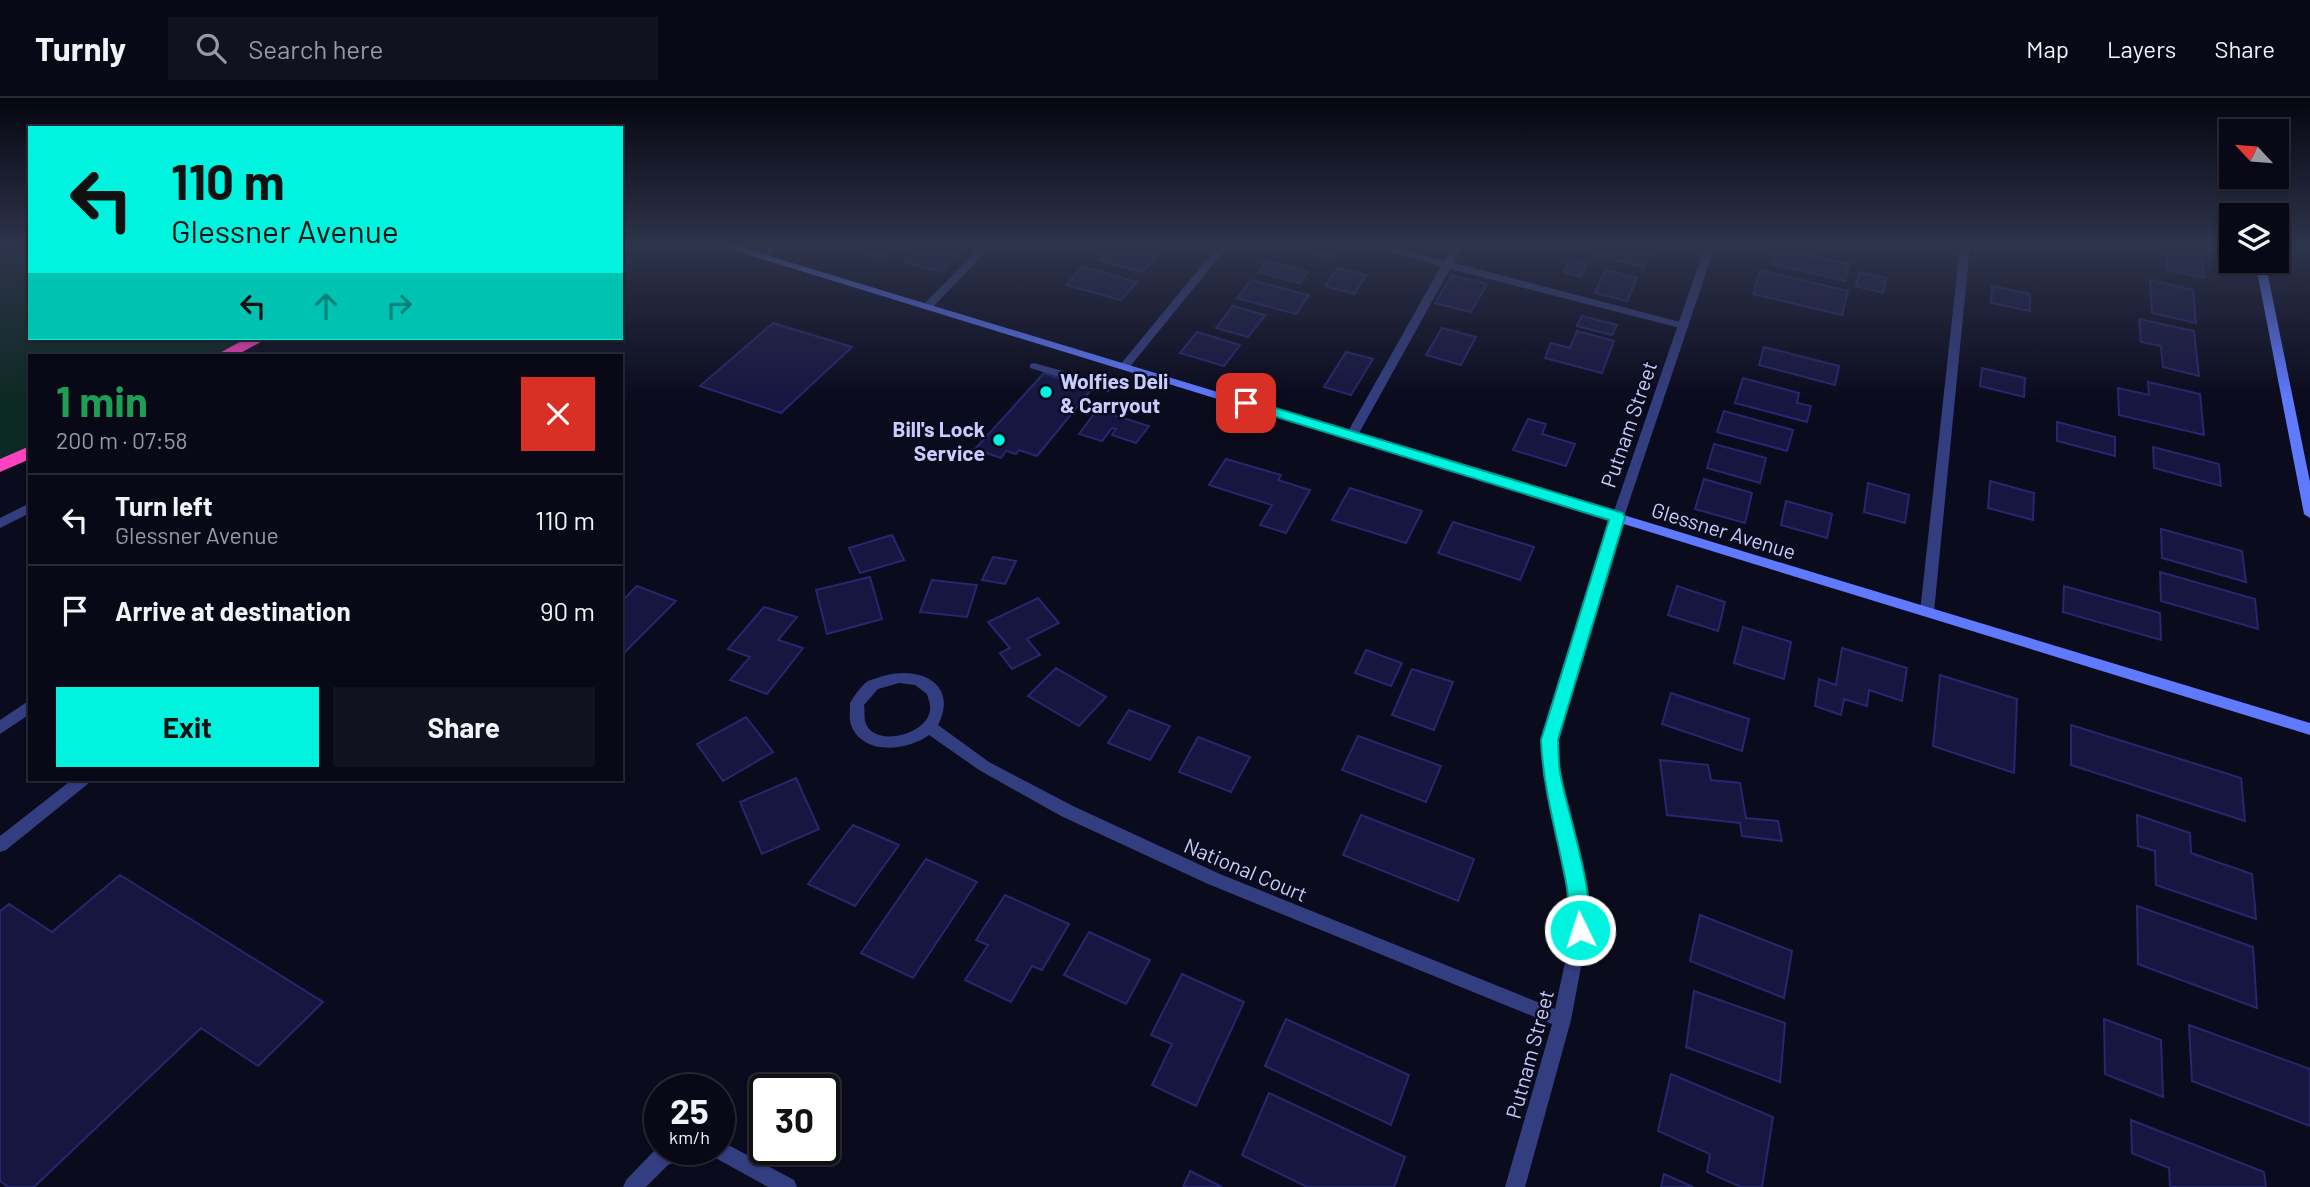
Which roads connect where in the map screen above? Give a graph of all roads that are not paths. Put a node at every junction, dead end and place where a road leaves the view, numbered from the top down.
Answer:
1 (893, 297) edge
2 (937, 297) edge
3 (1182, 297) edge
4 (1429, 297) edge
5 (1571, 297) edge
6 (1693, 297) edge
7 (1960, 297) edge
8 (2267, 297) edge
9 (927, 307) junction
10 (1684, 326) junction
11 (256, 340) edge
12 (227, 354) edge
13 (1034, 366) dead end
14 (1125, 367) junction
15 (1108, 388) dead end
16 (1352, 435) junction
17 (28, 453) edge
18 (0, 466) edge
19 (28, 508) edge
20 (2310, 514) edge
21 (14, 516) junction
22 (1618, 517) junction
23 (28, 522) edge
24 (0, 524) edge
25 (1927, 612) junction
26 (28, 708) edge
27 (2, 727) edge
28 (929, 727) junction
29 (2310, 729) edge
30 (81, 781) edge
31 (0, 845) edge
32 (1562, 1020) junction
33 (735, 1158) edge
34 (654, 1165) edge
35 (633, 1187) edge
36 (788, 1187) edge
37 (1515, 1187) edge

1 - 9 street, Glessner Avenue
2 - 9 street
3 - 14 street
4 - 16 street
5 - 10 street
6 - 10 street, Putnam Street
7 - 25 street
8 - 20 street
9 - 14 street, Glessner Avenue
10 - 22 street, Putnam Street
11 - 12 highway
13 - 15 street
14 - 16 street, Glessner Avenue
16 - 22 street, Glessner Avenue
17 - 18 highway
19 - 21 street
21 - 23 street
21 - 24 street
22 - 25 street, Glessner Avenue
22 - 32 street, Putnam Street
25 - 29 street, Glessner Avenue
26 - 27 street
28 - 28 street
28 - 32 street, National Court
30 - 31 street
32 - 37 street, Putnam Street
33 - 36 street
34 - 35 street

